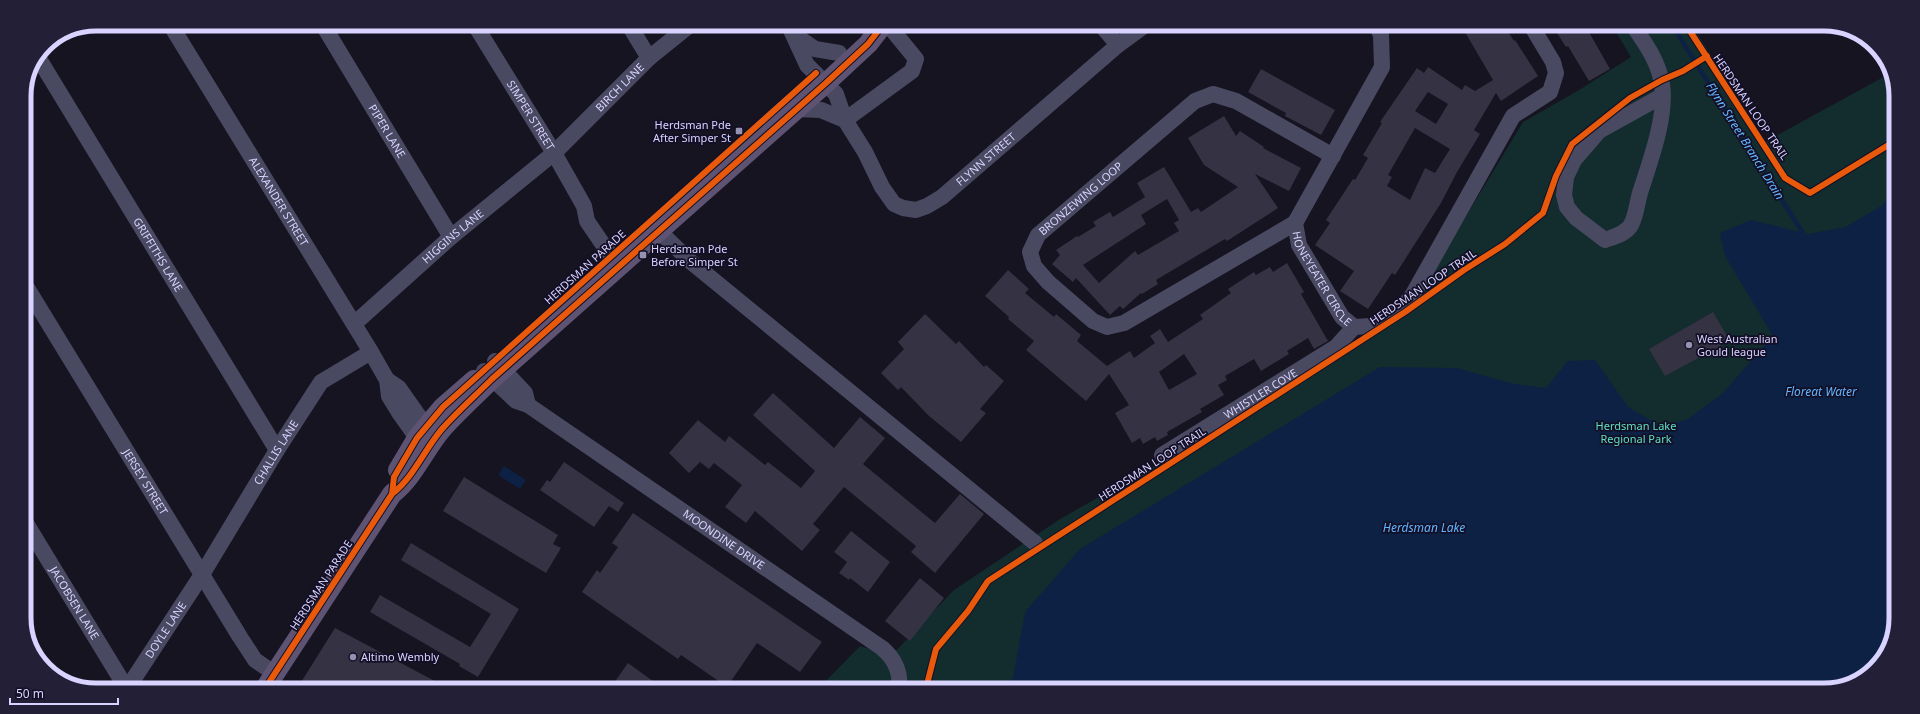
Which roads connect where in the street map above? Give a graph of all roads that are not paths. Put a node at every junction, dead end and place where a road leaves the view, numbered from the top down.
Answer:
1 (174, 31) edge
2 (327, 31) edge
3 (479, 31) edge
4 (633, 31) edge
5 (683, 31) edge
6 (792, 31) edge
7 (793, 31) edge
8 (867, 31) edge
9 (878, 31) edge
10 (893, 31) edge
11 (1106, 31) edge
12 (1137, 31) edge
13 (1379, 31) edge
14 (1534, 31) edge
15 (1636, 31) edge
16 (1118, 45) junction
17 (839, 52) junction
18 (649, 58) junction
19 (41, 62) edge
20 (821, 78) junction
21 (1662, 96) junction
22 (796, 109) junction
23 (845, 120) junction
24 (554, 153) junction
25 (1333, 156) junction
26 (1295, 223) junction
27 (659, 231) junction
28 (451, 237) junction
29 (619, 259) junction
30 (31, 294) edge
31 (354, 324) junction
32 (1354, 327) junction
33 (371, 352) junction
34 (494, 370) junction
35 (427, 437) junction
36 (277, 450) junction
37 (1162, 455) dead end
38 (31, 532) edge
39 (1036, 543) dead end
40 (203, 573) junction
41 (270, 680) edge
42 (123, 683) edge
43 (131, 683) edge
44 (900, 683) edge

1 - 31 street, ALEXANDER STREET
2 - 28 street, PIPER LANE
3 - 24 street, SIMPER STREET
4 - 18 street
5 - 18 street, BIRCH LANE
6 - 20 street, FLYNN STREET
7 - 17 street
8 - 17 main road, HERDSMAN PARADE
9 - 20 main road, HERDSMAN PARADE
10 - 23 street
11 - 16 street
12 - 16 street, FLYNN STREET
13 - 25 street, HONEYEATER CIRCLE
14 - 32 street, HONEYEATER CIRCLE
15 - 21 street
16 - 23 street, FLYNN STREET
17 - 20 main road, HERDSMAN PARADE
18 - 24 street, BIRCH LANE
19 - 36 street, GRIFFITHS LANE
20 - 22 main road, HERDSMAN PARADE
20 - 23 street, FLYNN STREET
20 - 29 main road, HERDSMAN PARADE
21 - 21 street
22 - 23 street
22 - 27 main road, HERDSMAN PARADE
24 - 28 street, HIGGINS LANE
24 - 29 street, SIMPER STREET
25 - 26 street, HONEYEATER CIRCLE
25 - 26 street, BRONZEWING LOOP
26 - 32 street, HONEYEATER CIRCLE
27 - 29 main road, HERDSMAN PARADE
27 - 39 street
28 - 31 street, HIGGINS LANE
29 - 34 main road, HERDSMAN PARADE
30 - 40 street, JERSEY STREET
31 - 33 street, ALEXANDER STREET
32 - 37 street, WHISTLER COVE
33 - 35 street, ALEXANDER STREET
33 - 36 street, CHALLIS LANE
34 - 35 main road, HERDSMAN PARADE
34 - 44 street, MOONDINE DRIVE
35 - 41 main road, HERDSMAN PARADE
36 - 40 street, CHALLIS LANE
38 - 42 street, JACOBSEN LANE
40 - 41 street, JERSEY STREET
40 - 43 street, DOYLE LANE

